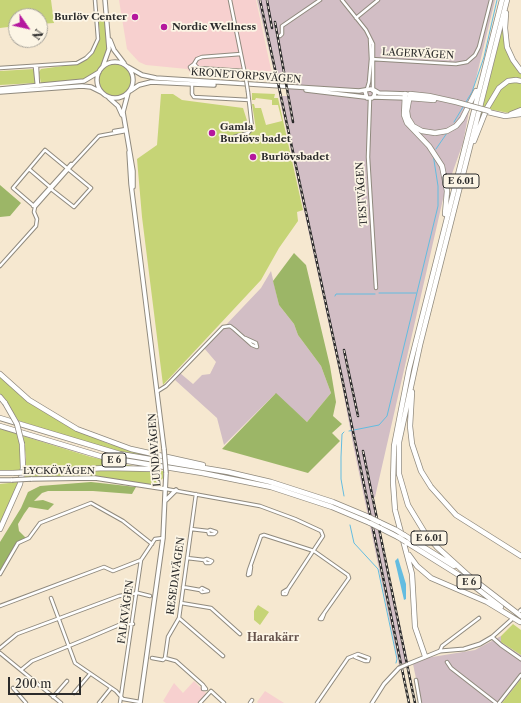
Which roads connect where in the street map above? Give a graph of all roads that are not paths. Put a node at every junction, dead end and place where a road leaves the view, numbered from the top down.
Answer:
1 (95, 0) edge
2 (105, 0) edge
3 (230, 0) edge
4 (320, 0) edge
5 (342, 0) edge
6 (378, 0) edge
7 (491, 0) edge
8 (502, 0) edge
9 (507, 0) edge
10 (356, 18) junction
11 (108, 33) junction
12 (280, 36) dead end
13 (241, 54) junction
14 (372, 59) junction
15 (194, 64) junction
16 (486, 65) junction
17 (36, 67) junction
18 (128, 67) junction
19 (0, 68) edge
20 (198, 68) junction
21 (101, 70) junction
22 (244, 71) junction
23 (521, 71) edge
24 (194, 72) junction
25 (521, 81) edge
26 (192, 82) junction
27 (38, 88) junction
28 (0, 89) edge
29 (366, 90) junction
30 (373, 90) junction
31 (0, 92) edge
32 (129, 92) junction
33 (105, 94) junction
34 (407, 96) junction
35 (370, 98) junction
36 (249, 100) junction
37 (521, 110) edge
38 (488, 111) junction
39 (521, 114) edge
40 (126, 130) junction
41 (234, 137) dead end
42 (466, 164) junction
43 (29, 169) junction
44 (67, 169) junction
45 (51, 188) junction
46 (34, 206) junction
47 (435, 264) junction
48 (0, 266) edge
49 (376, 288) dead end
50 (246, 338) dead end
51 (416, 363) junction
52 (0, 374) edge
53 (158, 391) junction
54 (0, 397) edge
55 (0, 418) edge
56 (0, 426) edge
57 (228, 472) junction
58 (0, 473) edge
59 (202, 473) junction
60 (166, 475) junction
61 (0, 480) edge
62 (151, 487) junction
63 (166, 489) junction
64 (176, 490) junction
65 (196, 494) junction
66 (166, 500) junction
67 (353, 513) junction
68 (0, 529) edge
69 (191, 529) junction
70 (208, 531) dead end
71 (399, 534) junction
72 (163, 538) junction
73 (152, 544) junction
74 (314, 551) junction
75 (521, 556) edge
76 (187, 558) junction
77 (142, 560) junction
78 (204, 560) dead end
79 (251, 567) dead end
80 (0, 574) edge
81 (470, 577) junction
82 (183, 588) junction
83 (288, 589) dead end
84 (200, 590) dead end
85 (138, 593) junction
86 (150, 596) dead end
87 (51, 598) dead end
88 (181, 603) junction
89 (1, 606) edge
90 (324, 614) dead end
91 (521, 616) edge
92 (58, 618) junction
93 (179, 618) junction
94 (479, 618) dead end
95 (511, 620) dead end
96 (133, 624) junction
97 (240, 634) dead end
98 (492, 637) junction
99 (68, 646) junction
100 (0, 648) edge
101 (440, 651) junction
102 (0, 653) edge
103 (223, 656) dead end
104 (425, 656) junction
105 (355, 657) junction
106 (152, 658) dead end
107 (164, 658) junction
108 (521, 659) edge
109 (447, 662) dead end
110 (21, 670) junction
111 (90, 674) junction
112 (521, 675) edge
113 (416, 680) dead end
114 (66, 681) dead end
115 (203, 685) dead end
116 (14, 688) dead end
117 (111, 688) junction
118 (74, 693) dead end
119 (53, 697) junction
120 (122, 698) junction
121 (26, 703) edge
122 (61, 703) edge
123 (99, 703) edge
124 (120, 703) edge
125 (140, 703) edge
126 (144, 703) edge
127 (200, 703) edge
128 (224, 703) edge
129 (317, 703) edge
130 (372, 703) edge
131 (420, 703) edge
132 (497, 703) edge

1 - 17 street
2 - 11 main road, LUNDAVÄGEN
3 - 13 street
4 - 12 street
5 - 10 street
6 - 10 street
7 - 14 street, LAGERVÄGEN
8 - 16 highway, E 6.01
9 - 23 highway
9 - 42 highway, E 6.01
10 - 14 street
11 - 18 main road, LUNDAVÄGEN
11 - 21 main road, LUNDAVÄGEN
13 - 15 street
13 - 22 street
14 - 29 street
14 - 30 street
15 - 20 street
15 - 24 street
16 - 34 highway
16 - 47 highway, E 6.01
17 - 19 street
17 - 27 street
18 - 21 main road
18 - 26 main road, KRONETORPSVÄGEN
18 - 32 main road, LUNDAVÄGEN
20 - 22 street
20 - 24 street
21 - 27 main road
21 - 33 main road, LUNDAVÄGEN
22 - 36 street, bridge
24 - 26 street
25 - 42 highway
26 - 29 main road, KRONETORPSVÄGEN
26 - 32 main road, KRONETORPSVÄGEN
26 - 35 main road, KRONETORPSVÄGEN
26 - 36 street
27 - 28 main road
27 - 31 main road
27 - 33 main road
29 - 30 main road, KRONETORPSVÄGEN
29 - 35 main road
30 - 34 main road
30 - 35 main road
32 - 33 main road
32 - 40 main road, LUNDAVÄGEN
33 - 40 main road, LUNDAVÄGEN
34 - 35 main road, KRONETORPSVÄGEN
34 - 38 highway, bridge
34 - 47 highway
35 - 49 street, TESTVÄGEN
36 - 41 street
37 - 38 highway
38 - 39 highway
40 - 44 street
40 - 53 main road, LUNDAVÄGEN
42 - 51 highway, E 6.01
43 - 44 street
43 - 45 street
43 - 46 street
44 - 45 street
44 - 45 street
45 - 46 street
46 - 48 street
47 - 71 highway, E 6.01
50 - 53 street
51 - 75 highway
51 - 81 highway, E 6.01
52 - 57 highway
53 - 60 main road, LUNDAVÄGEN, bridge
54 - 68 highway, bridge
55 - 57 highway, E 6
56 - 59 highway, E 6
57 - 67 highway, E 6
58 - 59 highway, bridge
59 - 67 highway, E 6
60 - 62 main road
60 - 63 main road, LUNDAVÄGEN
61 - 62 main road, LYCKÖVÄGEN, bridge
62 - 63 main road, LYCKÖVÄGEN
63 - 64 street
63 - 66 main road, LUNDAVÄGEN
64 - 65 street
64 - 66 main road
65 - 69 street, RESEDAVÄGEN
65 - 74 street
66 - 72 main road, LUNDAVÄGEN
67 - 71 highway, E 6, bridge
67 - 71 highway, E 6, bridge
69 - 70 street
69 - 76 street, RESEDAVÄGEN
71 - 81 highway, E 6
71 - 91 highway, E 6, bridge
71 - 91 highway, E 6.01
71 - 104 highway
72 - 73 street, FALKVÄGEN
72 - 125 main road, LUNDAVÄGEN
73 - 77 street, FALKVÄGEN
73 - 80 street
74 - 79 street
74 - 83 street
74 - 90 street
76 - 78 street
76 - 82 street, RESEDAVÄGEN
77 - 85 street, FALKVÄGEN
77 - 89 street
81 - 91 highway, E 6
82 - 84 street
82 - 88 street, RESEDAVÄGEN
85 - 86 street
85 - 92 street
85 - 96 street, FALKVÄGEN
87 - 92 street
88 - 93 street, RESEDAVÄGEN
88 - 97 street
92 - 99 street
92 - 100 street
93 - 103 street
93 - 107 street, RESEDAVÄGEN
94 - 101 street
95 - 98 street
96 - 99 street
96 - 120 street, FALKVÄGEN
98 - 101 street
98 - 108 street
99 - 110 street
99 - 111 street
101 - 104 street
102 - 110 street
104 - 130 street, bridge
105 - 105 street
105 - 129 street
106 - 107 street
107 - 115 street
109 - 132 street
110 - 119 street
111 - 117 street
111 - 118 street
112 - 132 street
113 - 131 street
114 - 119 street
116 - 121 street
117 - 120 street
117 - 123 street
119 - 122 street
120 - 124 street, FALKVÄGEN
120 - 125 street
125 - 126 street
127 - 128 street

